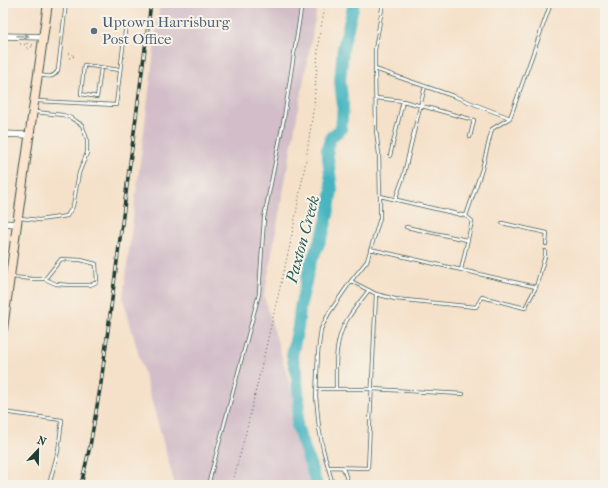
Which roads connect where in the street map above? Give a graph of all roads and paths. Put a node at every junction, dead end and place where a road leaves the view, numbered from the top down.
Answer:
1 (48, 3) edge
2 (66, 3) edge
3 (302, 3) edge
4 (326, 3) edge
5 (383, 3) edge
6 (551, 3) edge
7 (126, 23) dead end
8 (3, 36) edge
9 (43, 37) junction
10 (27, 42) dead end
11 (20, 44) dead end
12 (69, 53) dead end
13 (69, 58) dead end
14 (101, 68) junction
15 (375, 69) junction
16 (120, 70) junction
17 (38, 75) junction
18 (425, 86) junction
19 (376, 98) junction
20 (403, 101) junction
21 (34, 102) junction
22 (420, 104) junction
23 (32, 112) junction
24 (510, 118) junction
25 (3, 134) edge
26 (29, 135) junction
27 (470, 137) dead end
28 (390, 156) dead end
29 (380, 196) junction
30 (395, 200) junction
31 (466, 216) junction
32 (17, 221) junction
33 (3, 223) edge
34 (502, 223) dead end
35 (406, 227) dead end
36 (467, 240) junction
37 (546, 244) dead end
38 (370, 249) junction
39 (545, 251) dead end
40 (461, 270) junction
41 (10, 277) junction
42 (45, 279) junction
43 (351, 282) junction
44 (536, 287) junction
45 (369, 290) junction
46 (376, 294) junction
47 (3, 324) edge
48 (317, 389) junction
49 (336, 389) junction
50 (372, 389) junction
51 (463, 394) dead end
52 (3, 412) edge
53 (328, 467) junction
54 (344, 468) junction
55 (49, 485) edge
56 (208, 485) edge
57 (232, 485) edge
58 (333, 485) edge
59 (349, 485) edge

1 - 9 main road
2 - 17 lane
3 - 56 lane
4 - 57 path
5 - 15 lane
6 - 24 lane
7 - 16 lane
8 -> 9 street
9 - 17 main road
10 - 11 path
12 - 13 path
14 - 14 lane
14 - 16 lane
15 - 18 lane
15 - 19 lane
16 - 21 lane
17 - 21 main road
18 - 22 lane
18 - 24 lane
19 - 20 lane
19 - 29 lane
20 - 22 lane
20 - 28 lane
21 - 23 main road
22 - 27 lane
22 - 30 lane
23 - 26 main road
23 - 32 lane
24 - 31 lane
25 - 26 street
26 - 32 main road
29 - 30 lane
29 - 38 lane
30 - 31 lane
31 - 36 lane
32 - 33 street
32 - 41 main road
34 - 37 lane
35 - 36 lane
36 - 40 lane
38 - 40 lane
38 - 43 lane
39 - 44 lane
40 - 44 lane
41 - 42 lane
41 - 47 main road
42 - 42 lane
43 - 45 lane
43 - 48 lane
44 - 46 lane
45 - 46 lane
45 - 49 lane
46 - 50 lane
48 - 49 lane
48 - 53 lane
49 - 50 lane
50 - 51 lane
50 - 54 lane
52 - 55 lane
53 - 54 lane
53 - 58 lane
54 - 59 lane

